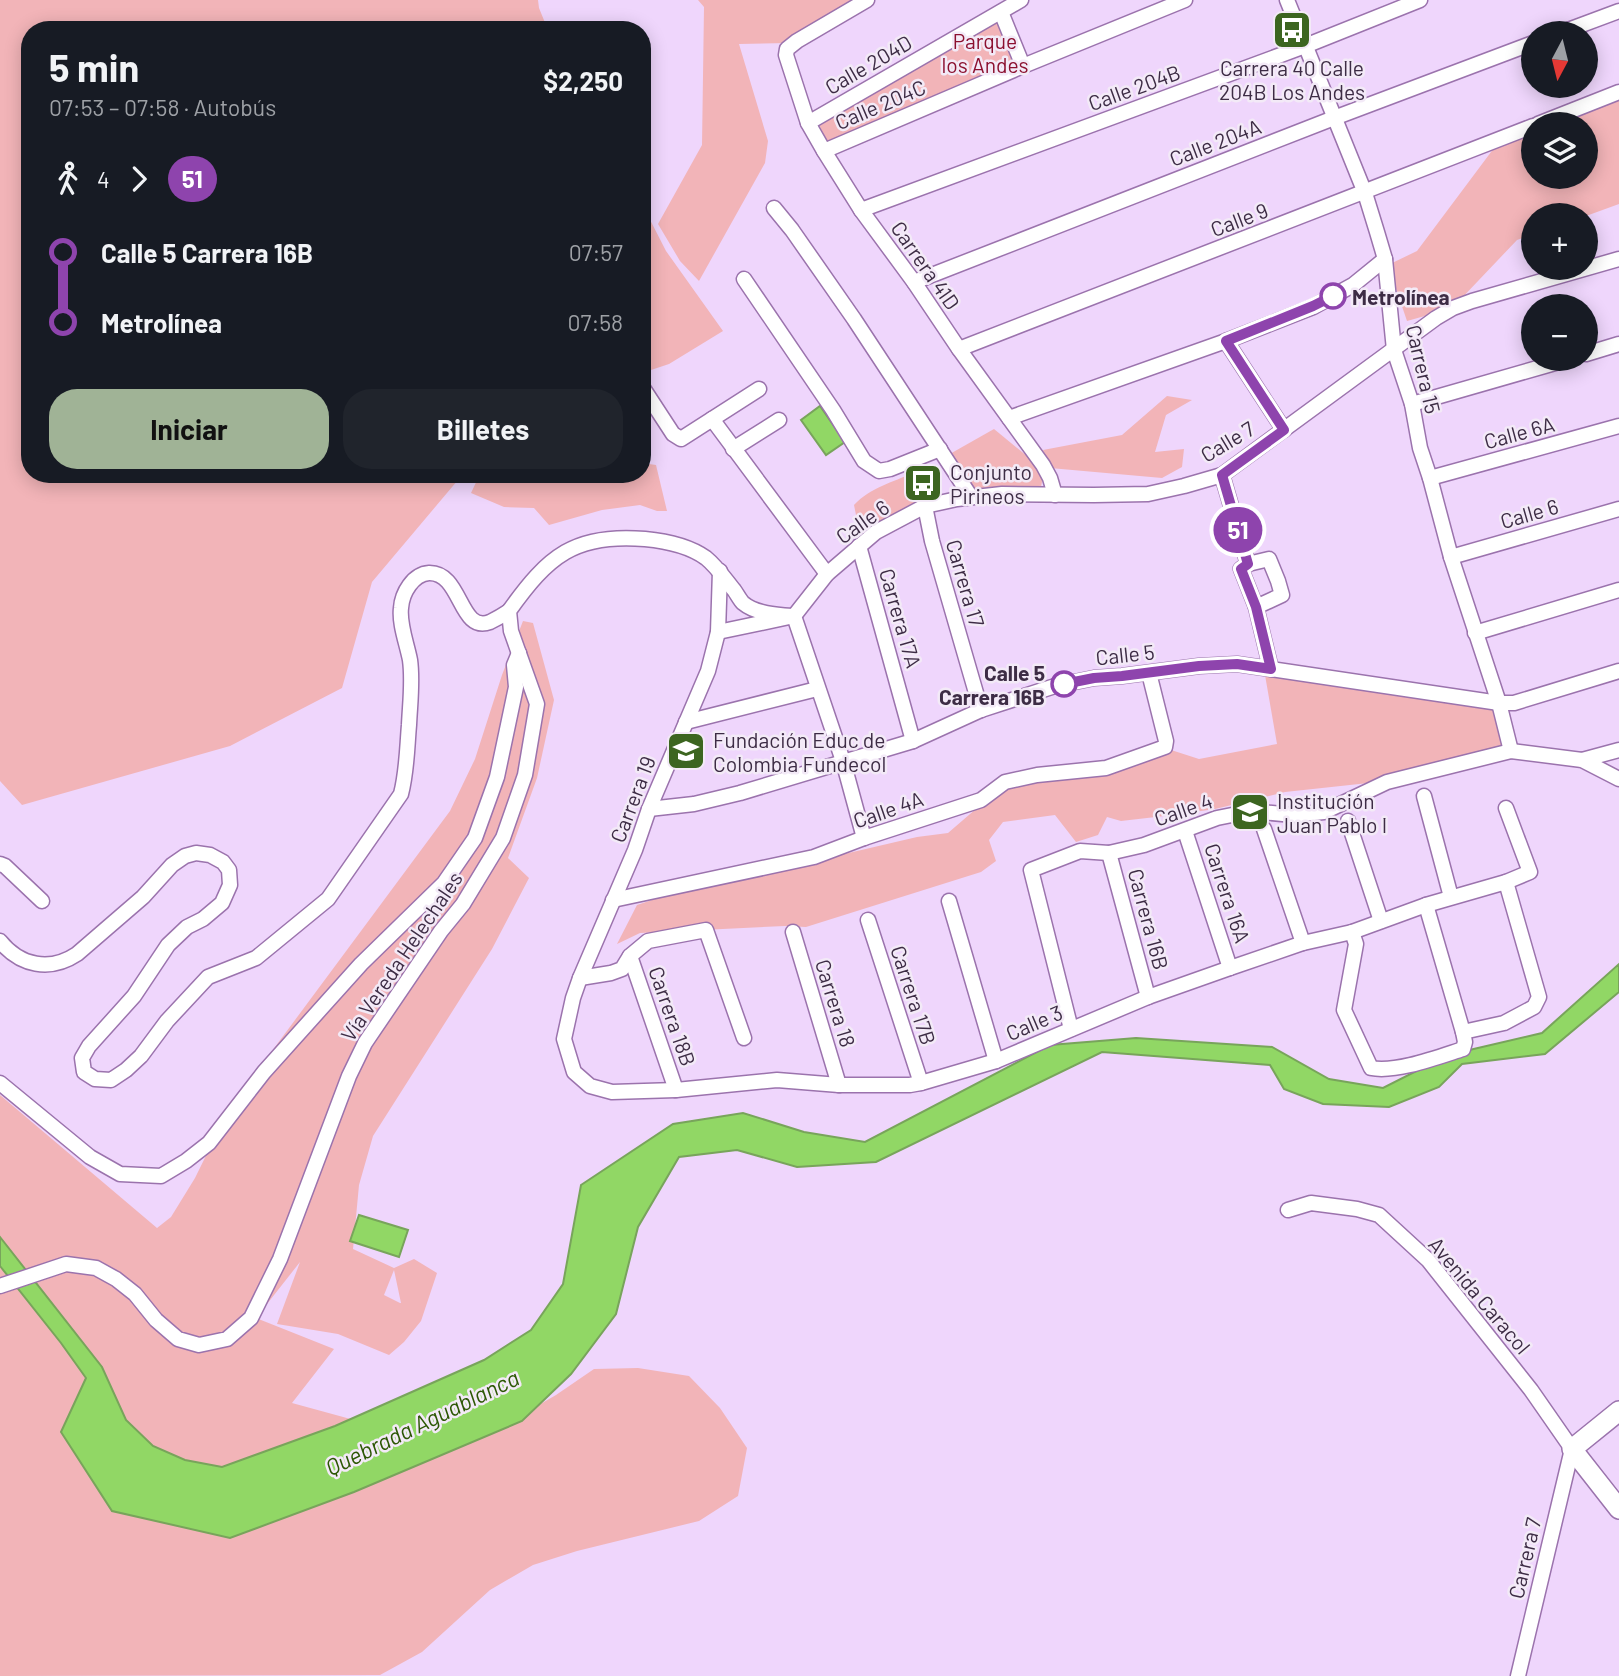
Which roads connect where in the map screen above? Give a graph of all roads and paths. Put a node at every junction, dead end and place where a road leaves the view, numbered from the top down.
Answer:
1 (867, 0) edge
2 (1021, 0) edge
3 (1185, 0) edge
4 (1287, 0) edge
5 (1420, 0) edge
6 (1619, 11) edge
7 (1001, 12) junction
8 (1592, 21) edge
9 (1305, 46) junction
10 (1521, 48) edge
11 (1023, 66) junction
12 (1619, 92) edge
13 (1568, 112) edge
14 (1334, 118) junction
15 (808, 123) junction
16 (1521, 131) edge
17 (824, 151) junction
18 (1365, 193) junction
19 (774, 208) dead end
20 (861, 210) junction
21 (1385, 259) junction
22 (1619, 259) edge
23 (744, 279) dead end
24 (914, 282) junction
25 (1226, 341) junction
26 (1619, 344) edge
27 (959, 349) junction
28 (1394, 350) junction
29 (1598, 350) edge
30 (1527, 371) edge
31 (759, 389) dead end
32 (651, 400) edge
33 (1412, 404) junction
34 (1039, 407) junction
35 (1009, 418) junction
36 (712, 419) junction
37 (779, 420) dead end
38 (1619, 426) edge
39 (1284, 430) junction
40 (1023, 438) junction
41 (733, 449) junction
42 (940, 449) junction
43 (1222, 475) junction
44 (1430, 478) junction
45 (1055, 495) junction
46 (971, 497) junction
47 (925, 506) junction
48 (1619, 509) edge
49 (859, 546) junction
50 (1451, 557) junction
51 (1248, 564) junction
52 (720, 571) junction
53 (827, 574) junction
54 (1619, 590) edge
55 (1256, 607) junction
56 (509, 611) junction
57 (794, 616) junction
58 (718, 632) junction
59 (1475, 633) junction
60 (519, 653) junction
61 (1271, 669) junction
62 (1619, 671) edge
63 (1149, 673) junction
64 (817, 689) junction
65 (1499, 703) junction
66 (981, 710) junction
67 (686, 722) junction
68 (914, 741) junction
69 (1619, 750) edge
70 (1511, 751) junction
71 (1582, 760) junction
72 (843, 761) junction
73 (1619, 779) edge
74 (1424, 796) dead end
75 (1506, 808) dead end
76 (649, 809) junction
77 (1348, 821) dead end
78 (1264, 829) dead end
79 (1185, 831) junction
80 (864, 838) junction
81 (1109, 852) junction
82 (0, 864) edge
83 (1506, 882) junction
84 (1451, 897) junction
85 (613, 900) junction
86 (42, 901) dead end
87 (949, 901) dead end
88 (1426, 905) junction
89 (868, 920) dead end
90 (1381, 921) junction
91 (793, 932) dead end
92 (1352, 932) junction
93 (0, 941) edge
94 (1303, 943) junction
95 (630, 956) junction
96 (1230, 968) junction
97 (580, 978) junction
98 (1148, 997) junction
99 (1071, 1029) junction
100 (1463, 1032) junction
101 (744, 1038) dead end
102 (564, 1039) joint
103 (996, 1061) junction
104 (0, 1083) edge
105 (921, 1083) junction
106 (839, 1085) junction
107 (676, 1090) junction
108 (1288, 1210) dead end
109 (0, 1286) edge
110 (1619, 1411) edge
111 (1572, 1449) junction
112 (1619, 1509) edge
113 (1518, 1676) edge

1 - 15 street, Carrera 41D
2 - 7 street, Calle 204D
3 - 11 street, Calle 204C
4 - 9 street, Carrera 15
5 - 9 street, Calle 204B
6 - 8 street
7 - 11 street
7 - 15 street, Calle 204D
9 - 14 street, Carrera 15
9 - 20 street, Calle 204B
10 - 14 street, Calle 204A
11 - 17 street, Calle 204C
12 - 13 street
14 - 18 street, Carrera 15
14 - 24 street, Calle 204A
15 - 17 street, Carrera 41D
16 - 18 street, Calle 9
17 - 20 street, Carrera 41D
18 - 21 street, Carrera 15
18 - 27 street, Calle 9
19 - 42 street
20 - 24 street, Carrera 41D
21 - 25 street
21 - 28 street, Carrera 15
22 - 28 street, Calle 7
23 - 42 street
24 - 27 street, Carrera 41D
25 - 34 street
25 - 39 street
26 - 29 street
27 - 35 street, Carrera 41D
28 - 33 street, Carrera 15
28 - 39 street, Calle 7
30 - 33 street
31 - 36 street
32 - 36 street
33 - 44 street, Carrera 15
34 - 35 street
34 - 40 street
35 - 40 street, Carrera 41D
36 - 41 street
37 - 41 street
38 - 44 street, Calle 6A
39 - 43 street, Calle 7
40 - 45 street, Carrera 41D
41 - 53 street
42 - 46 street
43 - 45 street, Calle 7
43 - 51 street
44 - 50 street, Carrera 15
45 - 46 street, Calle 6
46 - 47 street, Calle 6
47 - 49 street, Calle 6
47 - 66 street, Carrera 17
48 - 50 street, Calle 6
49 - 53 street, Calle 6
49 - 68 street, Carrera 17A
50 - 59 street, Carrera 15
51 - 55 street
51 - 55 street
52 - 56 street
52 - 57 street
52 - 58 street, Carrera 19
53 - 57 street, Calle 6
54 - 59 street
55 - 61 street
56 - 60 street, Vía Vereda Helechales
56 - 93 street
57 - 58 street
57 - 64 street
58 - 67 street, Carrera 19
59 - 65 street, Carrera 15
60 - 104 street
60 - 109 street, Vía Vereda Helechales
61 - 63 street, Calle 5
61 - 65 street, Calle 5
62 - 65 street, Calle 5
63 - 66 street, Calle 5
63 - 80 street, Calle 4A
64 - 67 street
64 - 72 street
65 - 70 street, Carrera 15
66 - 68 street, Calle 5
67 - 76 street, Carrera 19
68 - 72 street, Calle 5
69 - 71 street
70 - 71 street
70 - 79 street, Calle 4
71 - 73 street
72 - 76 street, Calle 5
72 - 80 street
74 - 84 street
75 - 83 street, Calle 3
76 - 85 street, Carrera 19
77 - 90 street
78 - 94 street
79 - 81 street, Calle 4
79 - 96 street, Carrera 16A
80 - 85 street, Calle 4A
81 - 98 street, Carrera 16B
81 - 99 street, Calle 4
82 - 86 street
83 - 84 street, Calle 3
83 - 100 street
84 - 88 street, Calle 3
85 - 97 street, Carrera 19
87 - 103 street
88 - 90 street, Calle 3
88 - 100 street
89 - 105 street, Carrera 17B
90 - 92 street, Calle 3
91 - 106 street, Carrera 18
92 - 94 street, Calle 3
92 - 100 street
94 - 96 street, Calle 3
95 - 97 street
95 - 101 street
95 - 107 street, Carrera 18B
96 - 98 street, Calle 3
97 - 102 street, Carrera 19
98 - 99 street, Calle 3
99 - 103 street, Calle 3
102 - 107 street, Calle 3
103 - 105 street, Calle 3
105 - 106 street, Calle 3
106 - 107 street, Calle 3
108 - 111 street, Avenida Caracol
110 - 111 main road
111 - 112 main road
111 - 113 street, Carrera 7

